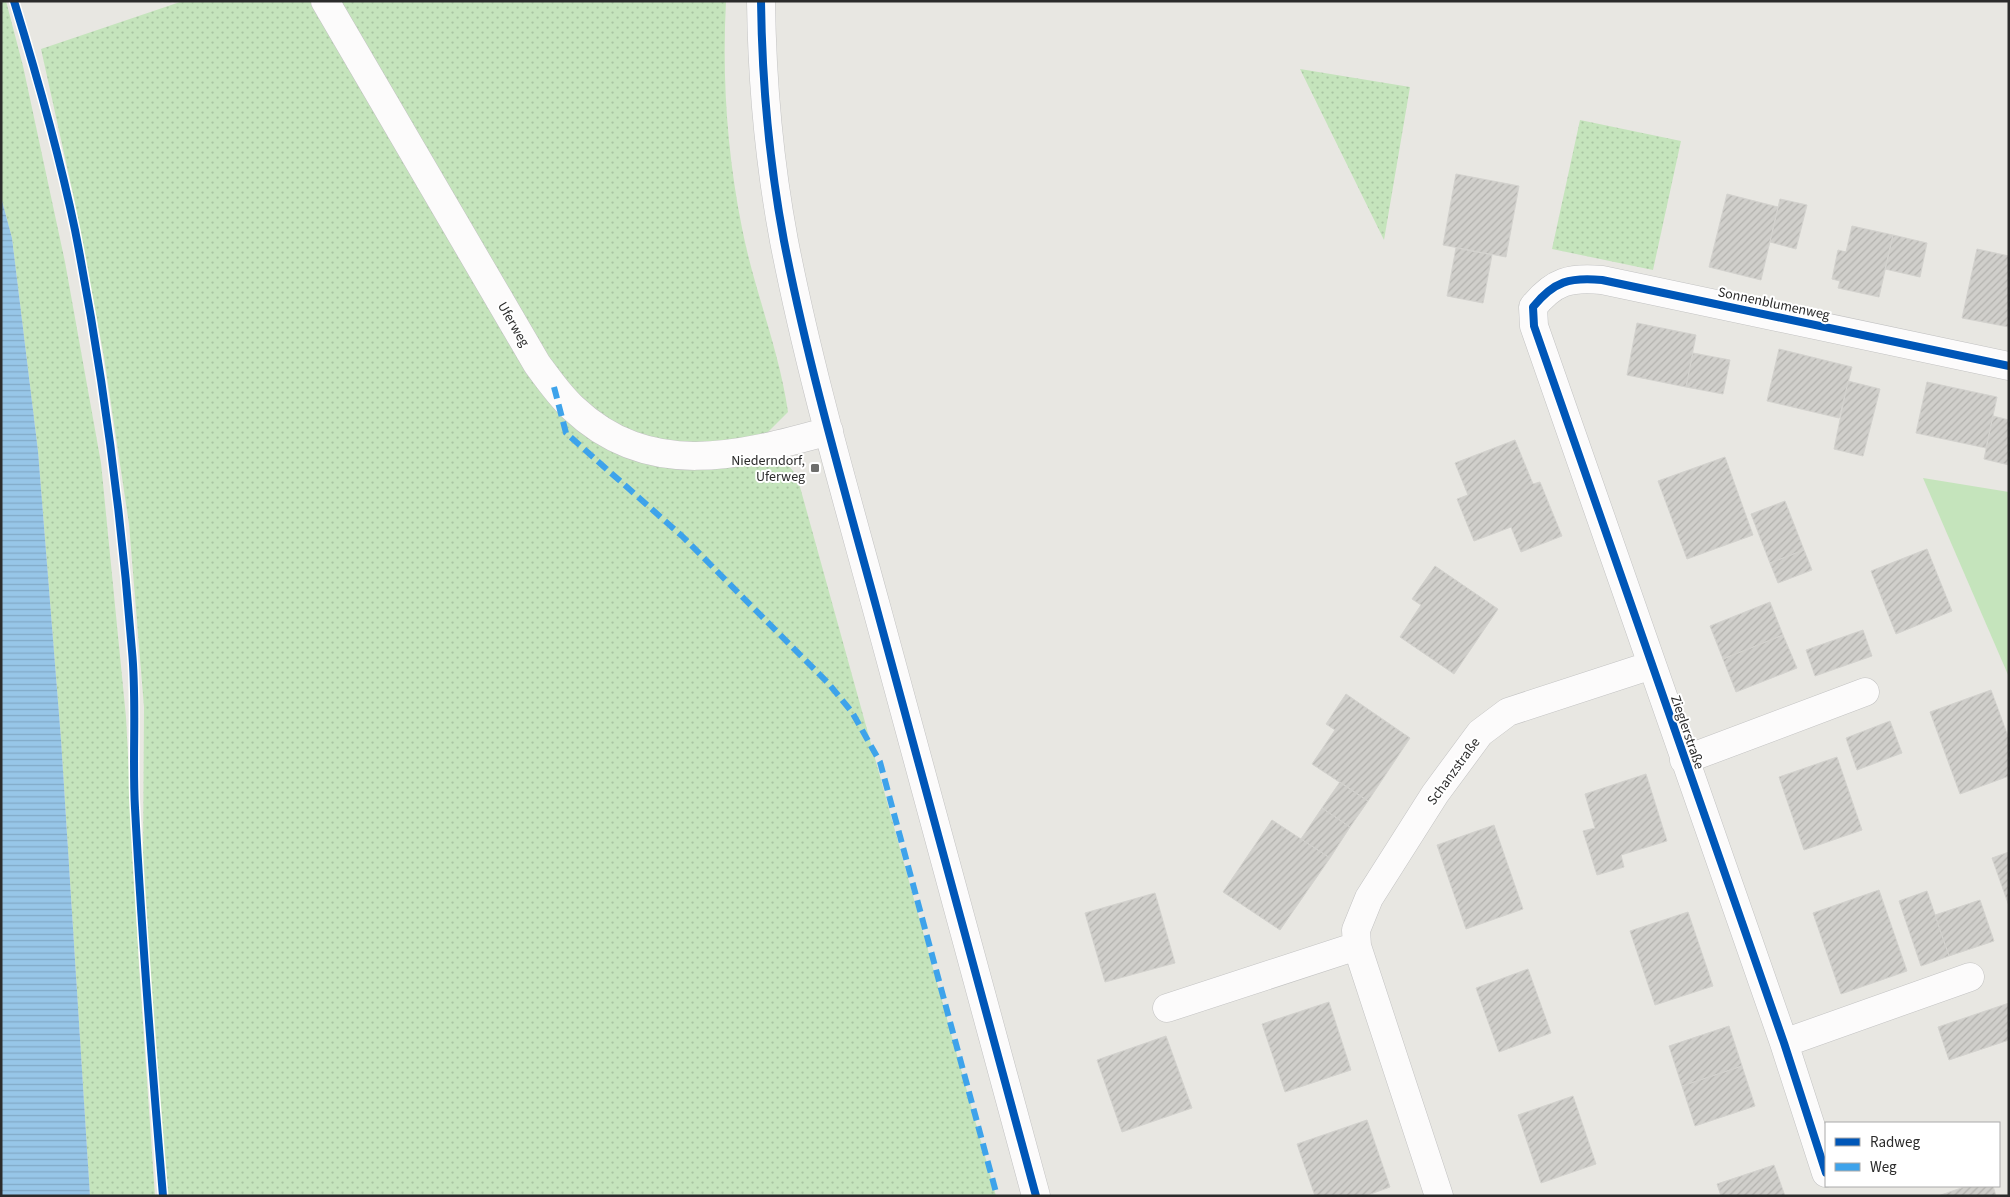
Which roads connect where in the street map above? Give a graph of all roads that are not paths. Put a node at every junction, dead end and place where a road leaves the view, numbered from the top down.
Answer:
1 (325, 1) edge
2 (761, 1) edge
3 (1539, 300) joint
4 (2009, 366) edge
5 (829, 432) junction
6 (1652, 665) junction
7 (1865, 692) dead end
8 (1684, 760) junction
9 (1358, 946) junction
10 (1970, 977) dead end
11 (1167, 1008) dead end
12 (1784, 1043) junction
13 (1825, 1170) edge
14 (1036, 1196) edge
15 (1439, 1196) edge

1 - 5 street, Uferweg
2 - 5 street
3 - 4 street, Sonnenblumenweg
3 - 6 street, Zieglerstraße
5 - 14 street
6 - 8 street, Zieglerstraße
6 - 9 street, Schanzstraße
7 - 8 street, Zieglerstraße
8 - 12 street, Zieglerstraße
9 - 11 street
9 - 15 street, Schanzstraße
10 - 12 street
12 - 13 street, Zieglerstraße

